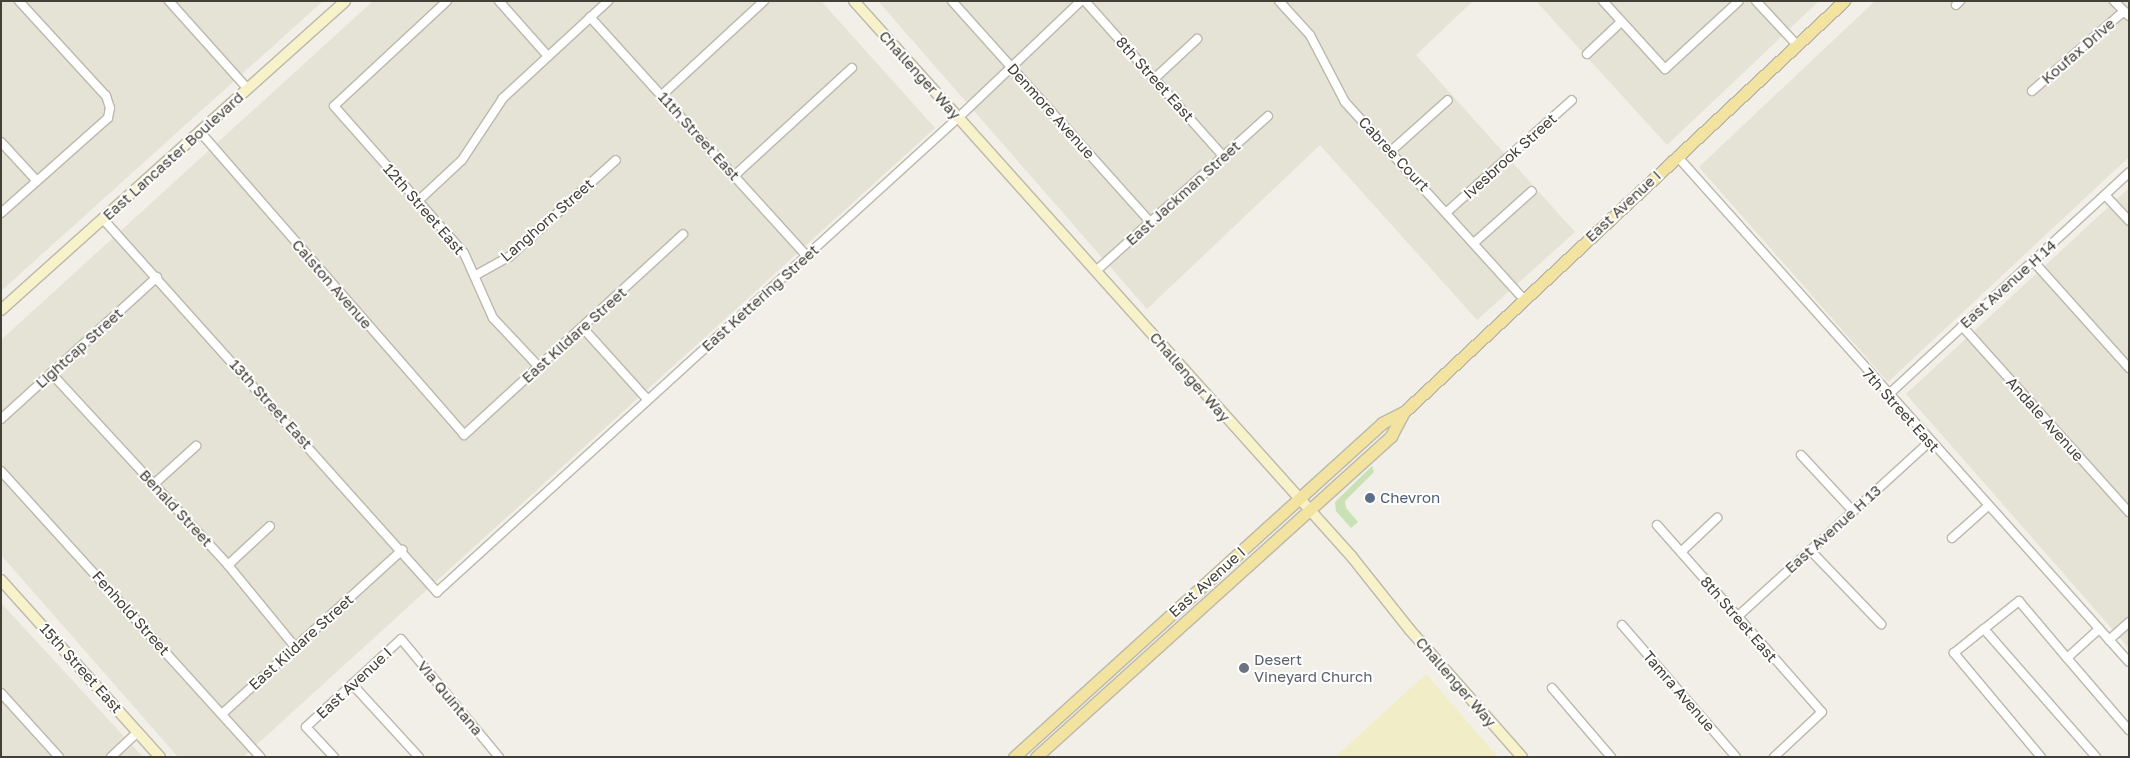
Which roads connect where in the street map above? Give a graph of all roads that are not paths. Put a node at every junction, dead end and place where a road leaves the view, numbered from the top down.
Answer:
1 (19, 1) edge
2 (169, 1) edge
3 (344, 1) edge
4 (447, 1) edge
5 (499, 1) edge
6 (608, 1) edge
7 (764, 1) edge
8 (854, 1) edge
9 (952, 1) edge
10 (1081, 1) edge
11 (1085, 1) edge
12 (1279, 1) edge
13 (1603, 1) edge
14 (1739, 1) edge
15 (1756, 1) edge
16 (1844, 1) edge
17 (2114, 1) edge
18 (2126, 13) edge
19 (590, 17) junction
20 (1621, 22) junction
21 (1197, 39) dead end
22 (1797, 45) junction
23 (1587, 54) dead end
24 (547, 55) junction
25 (1012, 67) junction
26 (852, 68) dead end
27 (1154, 79) junction
28 (248, 89) junction
29 (2032, 91) dead end
30 (662, 95) junction
31 (1448, 100) dead end
32 (1572, 100) dead end
33 (1268, 116) dead end
34 (958, 117) junction
35 (201, 132) junction
36 (1, 142) edge
37 (1392, 151) junction
38 (1676, 156) junction
39 (1224, 157) junction
40 (616, 160) dead end
41 (2129, 174) edge
42 (734, 176) junction
43 (37, 181) junction
44 (1532, 191) dead end
45 (2105, 195) junction
46 (418, 201) junction
47 (1448, 211) junction
48 (1, 213) edge
49 (104, 219) junction
50 (2129, 221) edge
51 (1150, 222) junction
52 (683, 234) dead end
53 (1475, 242) junction
54 (806, 256) junction
55 (2033, 261) junction
56 (1097, 270) junction
57 (476, 275) junction
58 (157, 277) junction
59 (1523, 298) junction
60 (1, 310) edge
61 (1962, 326) junction
62 (582, 327) junction
63 (539, 367) junction
64 (2129, 368) edge
65 (51, 373) junction
66 (1888, 395) junction
67 (648, 400) junction
68 (1404, 412) junction
69 (1, 419) edge
70 (464, 435) joint
71 (1929, 442) junction
72 (196, 446) dead end
73 (1801, 455) dead end
74 (1, 471) edge
75 (154, 484) junction
76 (1298, 500) junction
77 (1988, 506) junction
78 (1308, 510) junction
79 (1853, 511) junction
80 (2129, 512) edge
81 (1716, 518) dead end
82 (1658, 525) dead end
83 (270, 526) dead end
84 (1952, 538) dead end
85 (402, 550) junction
86 (1810, 550) junction
87 (1680, 552) junction
88 (228, 564) junction
89 (1, 580) edge
90 (437, 592) joint
91 (1737, 617) junction
92 (2129, 622) edge
93 (1881, 624) dead end
94 (1622, 625) dead end
95 (1984, 629) junction
96 (2099, 629) junction
97 (401, 639) joint
98 (2109, 640) junction
99 (295, 647) junction
100 (2067, 658) junction
101 (2129, 662) edge
102 (352, 684) junction
103 (1090, 687) junction
104 (1552, 688) dead end
105 (1, 693) edge
106 (1100, 698) junction
107 (222, 714) junction
108 (2129, 730) edge
109 (138, 732) junction
110 (59, 757) edge
111 (111, 757) edge
112 (160, 757) edge
113 (260, 757) edge
114 (334, 757) edge
115 (419, 757) edge
116 (499, 757) edge
117 (1014, 757) edge
118 (1036, 757) edge
119 (1522, 757) edge
120 (1611, 757) edge
121 (1736, 757) edge
122 (1774, 757) edge
123 (2041, 757) edge
124 (2096, 757) edge

1 - 43 street
2 - 28 street
3 - 28 main road, East Lancaster Boulevard
4 - 46 street, 12th Street East
5 - 24 street
6 - 19 street
7 - 30 street
8 - 34 main road, Challenger Way
9 - 25 street, Denmore Avenue
10 - 25 street, East Kettering Street
11 - 27 street, 8th Street East
12 - 37 street, Cabree Court
13 - 20 street
14 - 20 street
15 - 22 street
16 - 22 main road, East Avenue I
17 - 18 street
18 - 29 street, Koufax Drive
19 - 24 street
19 - 30 street, 11th Street East
20 - 23 street
21 - 27 street
22 - 38 main road, East Avenue I
24 - 46 street
25 - 34 street, East Kettering Street
25 - 51 street, Denmore Avenue
26 - 42 street
27 - 39 street, 8th Street East
28 - 35 main road, East Lancaster Boulevard
30 - 42 street, 11th Street East
31 - 37 street
32 - 47 street, Ivesbrook Street
33 - 39 street, East Jackman Street
34 - 54 street, East Kettering Street
34 - 56 main road, Challenger Way
35 - 49 main road, East Lancaster Boulevard
35 - 70 street, Calston Avenue
36 - 43 street
37 - 47 street, Cabree Court
38 - 59 main road, East Avenue I
38 - 66 street, 7th Street East
39 - 51 street, East Jackman Street
40 - 57 street, Langhorn Street
41 - 45 street, East Avenue H 14
42 - 54 street, 11th Street East
43 - 48 street
44 - 53 street
45 - 50 street
45 - 55 street, East Avenue H 14
46 - 57 street, 12th Street East
47 - 53 street, Cabree Court
49 - 58 street, 13th Street East
49 - 60 main road, East Lancaster Boulevard
51 - 56 street, East Jackman Street
52 - 62 street, East Kildare Street
53 - 59 street, Cabree Court
54 - 67 street, East Kettering Street
55 - 61 street, East Avenue H 14
55 - 64 street
56 - 76 main road, Challenger Way
57 - 63 street, 12th Street East
58 - 65 street, Lightcap Street
58 - 85 street, 13th Street East
59 - 68 main road, East Avenue I
61 - 66 street, East Avenue H 14
61 - 80 street, Andale Avenue
62 - 63 street, East Kildare Street
62 - 67 street
63 - 70 street, East Kildare Street
65 - 69 street, Lightcap Street
65 - 75 street, Benald Street
66 - 71 street, 7th Street East
67 - 90 street, East Kettering Street
68 - 76 main road, East Avenue I
68 - 78 main road, East Avenue I
71 - 77 street, 7th Street East
71 - 79 street, East Avenue H 13
72 - 75 street
73 - 79 street
74 - 107 street, Fenhold Street
75 - 88 street, Benald Street
76 - 78 main road, Challenger Way
76 - 103 main road, East Avenue I
77 - 84 street
77 - 96 street, 7th Street East
78 - 106 main road, East Avenue I
78 - 119 main road, Challenger Way
79 - 86 street, East Avenue H 13
81 - 87 street
82 - 87 street, 8th Street East
83 - 88 street
85 - 90 street, 13th Street East
85 - 99 street, East Kildare Street
86 - 91 street, East Avenue H 13
86 - 93 street
87 - 91 street, 8th Street East
88 - 99 street, Benald Street
89 - 109 main road, 15th Street East
91 - 122 street, 8th Street East
92 - 98 street
94 - 121 street, Tamra Avenue
95 - 100 street
95 - 123 street
95 - 124 street
96 - 98 street, 7th Street East
96 - 100 street
97 - 102 street, East Avenue I
97 - 116 street, Via Quintana
98 - 101 street, 7th Street East
99 - 107 street, East Kildare Street
100 - 108 street
102 - 114 street, East Avenue I
102 - 115 street
103 - 106 main road
103 - 117 main road, East Avenue I
104 - 120 street
105 - 110 street
106 - 118 main road, East Avenue I
107 - 113 street, Fenhold Street
109 - 111 street
109 - 112 main road, 15th Street East

